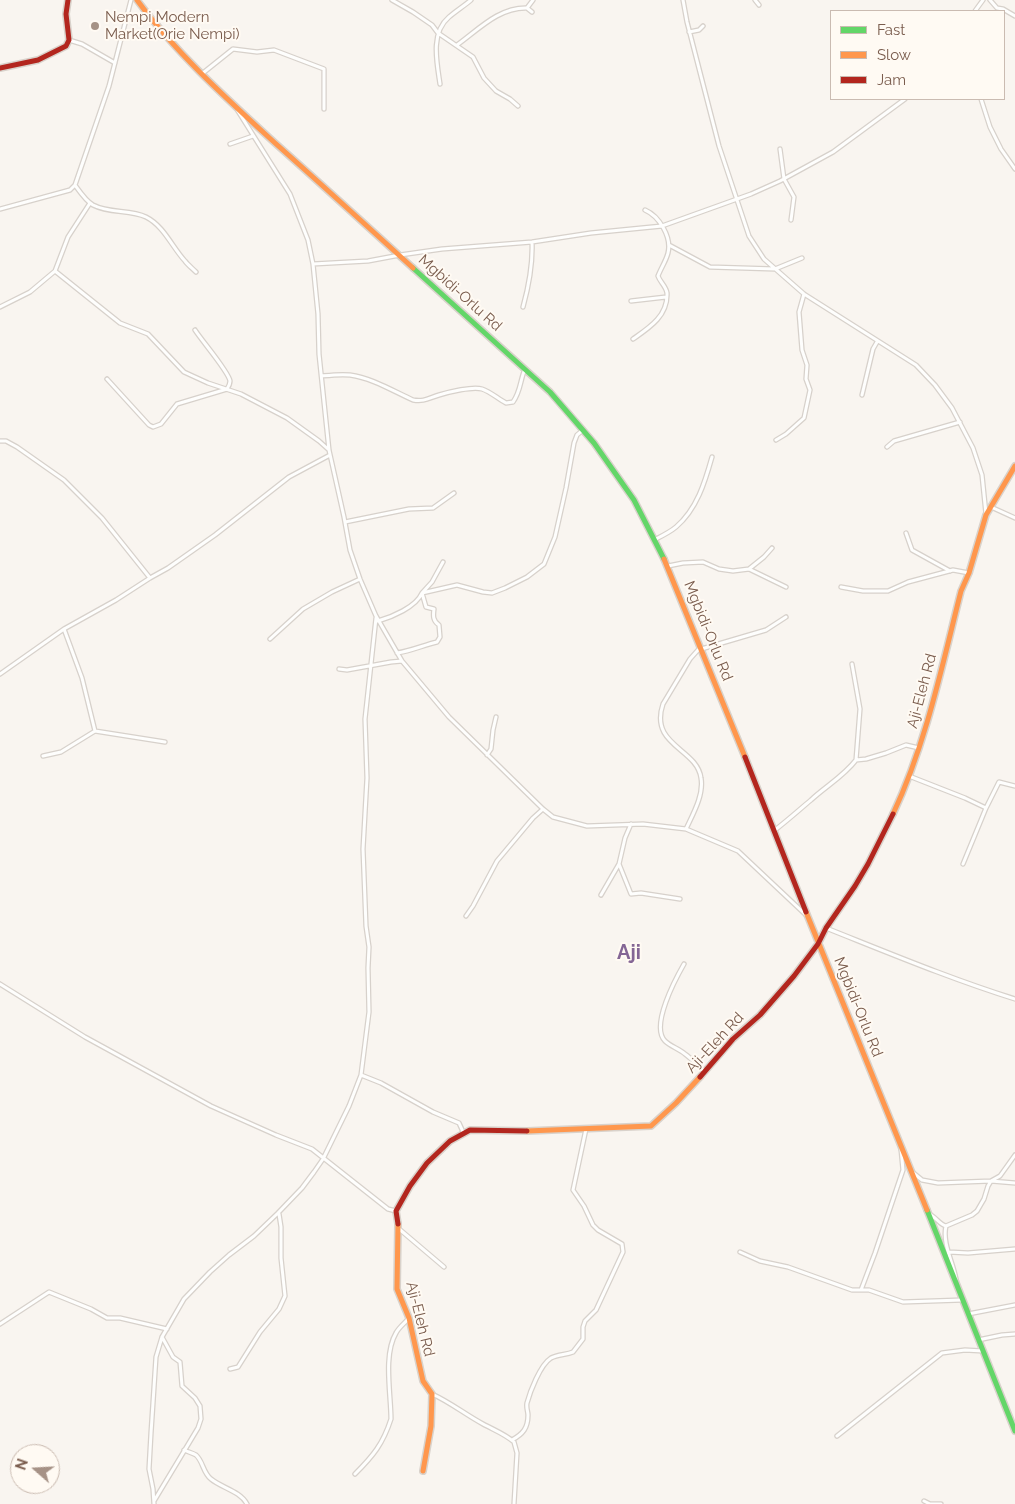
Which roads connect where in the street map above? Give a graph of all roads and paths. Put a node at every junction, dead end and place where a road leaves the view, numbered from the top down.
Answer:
1 (68, 0) edge
2 (131, 0) edge
3 (137, 0) edge
4 (392, 0) edge
5 (471, 0) edge
6 (533, 0) edge
7 (683, 0) edge
8 (755, 0) edge
9 (990, 0) edge
10 (759, 5) dead end
11 (527, 8) junction
12 (1005, 10) edge
13 (532, 12) dead end
14 (703, 26) dead end
15 (689, 32) junction
16 (438, 33) junction
17 (69, 40) junction
18 (457, 45) junction
19 (115, 62) junction
20 (0, 68) edge
21 (203, 73) junction
22 (440, 84) dead end
23 (904, 100) edge
24 (981, 100) edge
25 (233, 103) junction
26 (518, 106) dead end
27 (324, 108) dead end
28 (253, 136) junction
29 (230, 144) dead end
30 (780, 148) dead end
31 (1015, 169) edge
32 (784, 179) junction
33 (75, 185) junction
34 (736, 198) junction
35 (90, 203) junction
36 (0, 209) edge
37 (645, 210) dead end
38 (791, 220) dead end
39 (662, 226) junction
40 (532, 242) junction
41 (669, 245) junction
42 (400, 255) junction
43 (802, 258) dead end
44 (313, 264) junction
45 (775, 269) junction
46 (55, 271) junction
47 (196, 272) dead end
48 (804, 294) junction
49 (666, 297) junction
50 (632, 301) dead end
51 (0, 307) edge
52 (523, 307) dead end
53 (195, 330) dead end
54 (633, 339) dead end
55 (877, 342) junction
56 (525, 369) junction
57 (322, 376) junction
58 (106, 379) dead end
59 (227, 389) junction
60 (862, 395) dead end
61 (960, 422) junction
62 (583, 430) junction
63 (776, 440) dead end
64 (0, 441) edge
65 (887, 448) dead end
66 (329, 450) junction
67 (330, 455) junction
68 (712, 457) dead end
69 (1015, 466) edge
70 (454, 493) dead end
71 (991, 507) junction
72 (986, 515) junction
73 (1015, 518) edge
74 (345, 522) junction
75 (906, 533) dead end
76 (656, 540) junction
77 (772, 548) dead end
78 (443, 562) dead end
79 (668, 566) junction
80 (749, 569) junction
81 (950, 571) junction
82 (969, 573) junction
83 (150, 578) junction
84 (360, 579) junction
85 (786, 587) dead end
86 (841, 587) dead end
87 (422, 593) junction
88 (376, 616) junction
89 (786, 617) dead end
90 (378, 622) junction
91 (64, 629) junction
92 (270, 639) dead end
93 (702, 648) junction
94 (398, 653) junction
95 (402, 661) junction
96 (852, 664) dead end
97 (371, 665) junction
98 (338, 669) dead end
99 (0, 674) edge
100 (496, 717) dead end
101 (95, 731) junction
102 (165, 742) dead end
103 (919, 748) junction
104 (487, 755) junction
105 (43, 756) dead end
106 (856, 760) junction
107 (909, 776) junction
108 (1015, 786) edge
109 (986, 808) junction
110 (543, 809) junction
111 (631, 824) junction
112 (686, 829) junction
113 (775, 830) junction
114 (619, 864) junction
115 (963, 864) dead end
116 (601, 895) dead end
117 (680, 899) dead end
118 (466, 916) dead end
119 (807, 916) junction
120 (826, 928) junction
121 (818, 944) junction
122 (684, 964) dead end
123 (0, 984) edge
124 (1015, 999) edge
125 (705, 1072) junction
126 (361, 1075) junction
127 (586, 1129) junction
128 (464, 1134) junction
129 (900, 1144) junction
130 (1015, 1155) edge
131 (323, 1159) junction
132 (911, 1170) junction
133 (991, 1181) junction
134 (1015, 1184) edge
135 (396, 1211) junction
136 (278, 1213) junction
137 (928, 1214) junction
138 (946, 1226) junction
139 (398, 1228) junction
140 (1015, 1249) edge
141 (740, 1252) dead end
142 (949, 1252) junction
143 (444, 1267) dead end
144 (957, 1287) junction
145 (861, 1290) junction
146 (962, 1300) junction
147 (1015, 1305) edge
148 (968, 1314) junction
149 (409, 1318) junction
150 (0, 1324) edge
151 (167, 1329) junction
152 (1015, 1334) edge
153 (162, 1337) junction
154 (978, 1340) junction
155 (983, 1351) junction
156 (230, 1369) dead end
157 (432, 1394) junction
158 (1015, 1431) edge
159 (837, 1436) dead end
160 (512, 1440) junction
161 (184, 1450) junction
162 (423, 1471) dead end
163 (355, 1474) dead end
164 (924, 1501) dead end
165 (153, 1503) edge
166 (247, 1504) edge
167 (514, 1504) edge
168 (941, 1504) edge

1 - 17 main road
2 - 19 street
3 - 21 main road, Mgbidi-Orlu Rd
4 - 16 street
5 - 16 street
6 - 11 street
7 - 15 street
8 - 10 street
9 - 12 street
11 - 13 street
11 - 18 street
14 - 15 street
15 - 34 street
16 - 18 street
16 - 22 street
17 - 19 street
17 - 20 main road
18 - 26 street
19 - 33 street
21 - 25 main road, Mgbidi-Orlu Rd
21 - 27 street
23 - 32 street
24 - 31 street
25 - 28 street
25 - 42 main road, Mgbidi-Orlu Rd
28 - 29 street
28 - 44 street
30 - 32 street
32 - 34 street
32 - 38 street
33 - 35 street
33 - 36 street
34 - 39 street
34 - 45 street
35 - 46 street
35 - 47 street
37 - 39 street
39 - 40 street
39 - 41 street
40 - 42 street
40 - 52 street
41 - 45 street
41 - 49 street
42 - 44 street
42 - 56 main road, Mgbidi-Orlu Rd
43 - 45 street
44 - 57 street
45 - 48 street
46 - 51 street
46 - 59 street
48 - 55 street
48 - 63 street
49 - 50 street
49 - 54 street
53 - 59 street
55 - 60 street
55 - 61 street
56 - 57 street
56 - 62 main road, Mgbidi-Orlu Rd
57 - 66 street
58 - 59 street
59 - 66 street
61 - 65 street
61 - 72 street
62 - 76 main road, Mgbidi-Orlu Rd
62 - 87 street
64 - 83 street
66 - 67 street
67 - 74 street
67 - 83 street
68 - 76 street
69 - 71 main road, Aji-Eleh Rd
70 - 74 street
71 - 72 main road, Aji-Eleh Rd
71 - 73 street
72 - 82 main road, Aji-Eleh Rd
74 - 84 street
75 - 81 street
76 - 79 main road, Mgbidi-Orlu Rd
77 - 80 street
78 - 87 street
79 - 80 street
79 - 93 main road, Mgbidi-Orlu Rd
80 - 85 street
81 - 82 street
81 - 86 street
82 - 103 main road, Aji-Eleh Rd
83 - 91 street
84 - 88 street
84 - 92 street
87 - 90 street
87 - 94 street
88 - 90 street
88 - 97 street
89 - 93 street
90 - 94 street
91 - 99 street
91 - 101 street
93 - 112 street
93 - 113 main road, Mgbidi-Orlu Rd
94 - 95 street
95 - 97 street
95 - 104 street
96 - 106 street
97 - 98 street
97 - 126 street
100 - 104 street
101 - 102 street
101 - 105 street
103 - 106 street
103 - 107 main road, Aji-Eleh Rd
104 - 110 street
106 - 113 street
107 - 109 street
107 - 120 main road, Aji-Eleh Rd
108 - 109 street
109 - 115 street
110 - 111 street
110 - 118 street
111 - 112 street
111 - 114 street
112 - 119 street
113 - 119 main road, Mgbidi-Orlu Rd
114 - 116 street
114 - 117 street
119 - 121 main road, Mgbidi-Orlu Rd
120 - 121 main road, Aji-Eleh Rd
120 - 124 street
121 - 125 main road, Aji-Eleh Rd
121 - 129 main road, Mgbidi-Orlu Rd
122 - 125 street
123 - 131 street
125 - 127 main road, Aji-Eleh Rd
126 - 128 street
126 - 131 street
127 - 128 main road, Aji-Eleh Rd
127 - 160 street
128 - 135 main road, Aji-Eleh Rd
129 - 132 main road, Mgbidi-Orlu Rd
129 - 145 street
130 - 133 street
131 - 135 street
131 - 136 street
132 - 133 street
132 - 137 main road, Mgbidi-Orlu Rd
133 - 134 street
133 - 138 street
135 - 139 main road, Aji-Eleh Rd
136 - 151 street
136 - 156 street
137 - 138 street
137 - 144 main road, Mgbidi-Orlu Rd
138 - 142 street
139 - 143 street
139 - 149 main road, Aji-Eleh Rd
140 - 142 street
141 - 145 street
142 - 144 street
144 - 146 main road, Mgbidi-Orlu Rd
145 - 146 street
146 - 148 main road, Mgbidi-Orlu Rd
147 - 148 street
148 - 154 main road, Mgbidi-Orlu Rd
149 - 157 main road, Aji-Eleh Rd
149 - 163 street
150 - 151 street
151 - 153 street
152 - 154 street
153 - 161 street
153 - 165 street
154 - 155 main road, Mgbidi-Orlu Rd
155 - 158 main road, Mgbidi-Orlu Rd
155 - 159 street
157 - 160 street
157 - 162 main road, Aji-Eleh Rd
160 - 167 street
161 - 165 street
161 - 166 street
164 - 168 street

